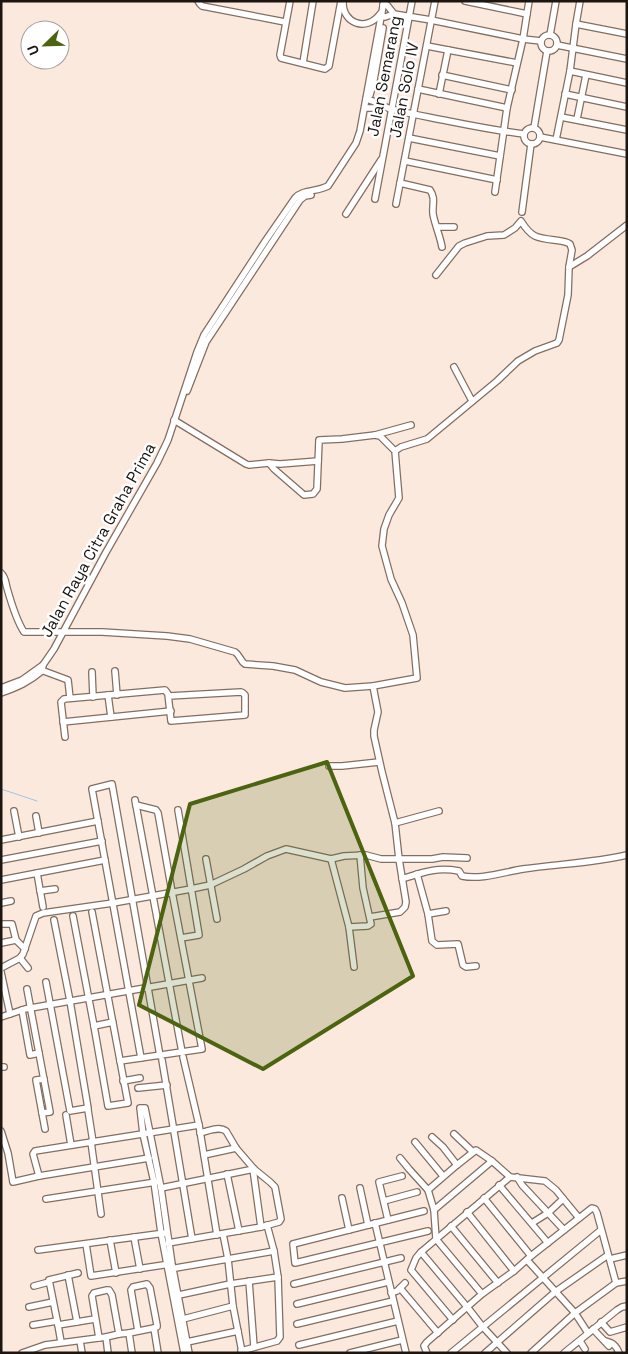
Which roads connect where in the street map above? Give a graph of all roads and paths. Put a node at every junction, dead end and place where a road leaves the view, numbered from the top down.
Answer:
1 (198, 1) edge
2 (290, 1) edge
3 (314, 1) edge
4 (412, 1) edge
5 (435, 1) edge
6 (465, 1) edge
7 (530, 1) edge
8 (556, 1) edge
9 (580, 1) edge
10 (343, 2) edge
11 (384, 7) edge
12 (394, 14) junction
13 (526, 14) junction
14 (410, 17) junction
15 (431, 20) junction
16 (285, 22) junction
17 (576, 24) junction
18 (550, 34) junction
19 (627, 34) edge
20 (523, 39) junction
21 (541, 41) junction
22 (557, 45) junction
23 (427, 46) junction
24 (574, 48) junction
25 (448, 50) junction
26 (547, 51) junction
27 (627, 59) edge
28 (303, 63) junction
29 (516, 63) junction
30 (570, 71) junction
31 (442, 75) junction
32 (586, 75) junction
33 (627, 83) edge
34 (418, 89) junction
35 (512, 90) junction
36 (439, 94) junction
37 (565, 94) junction
38 (582, 98) junction
39 (368, 99) junction
40 (379, 105) junction
41 (627, 107) edge
42 (366, 108) junction
43 (507, 108) junction
44 (392, 109) junction
45 (413, 114) junction
46 (561, 117) junction
47 (577, 120) junction
48 (534, 128) junction
49 (627, 130) edge
50 (504, 132) junction
51 (524, 134) junction
52 (540, 137) junction
53 (409, 138) junction
54 (556, 140) junction
55 (530, 144) junction
56 (627, 154) edge
57 (383, 156) junction
58 (500, 156) junction
59 (405, 161) junction
60 (497, 180) junction
61 (400, 184) junction
62 (495, 192) dead end
63 (375, 199) dead end
64 (396, 204) dead end
65 (522, 212) dead end
66 (346, 214) dead end
67 (627, 225) edge
68 (437, 227) junction
69 (454, 227) dead end
70 (442, 247) dead end
71 (569, 267) junction
72 (436, 275) dead end
73 (454, 367) dead end
74 (472, 401) junction
75 (176, 421) junction
76 (411, 425) dead end
77 (375, 435) junction
78 (395, 451) junction
79 (318, 461) junction
80 (269, 463) junction
81 (1, 573) edge
82 (63, 632) junction
83 (41, 668) junction
84 (92, 672) dead end
85 (114, 672) dead end
86 (373, 686) junction
87 (1, 688) edge
88 (1, 692) edge
89 (108, 695) junction
90 (117, 695) junction
91 (169, 696) junction
92 (93, 697) junction
93 (70, 698) junction
94 (170, 710) junction
95 (111, 717) junction
96 (63, 722) junction
97 (65, 737) dead end
98 (379, 762) junction
99 (329, 766) dead end
100 (14, 810) dead end
101 (178, 810) dead end
102 (439, 811) dead end
103 (36, 816) dead end
104 (98, 821) junction
105 (394, 823) junction
106 (40, 833) junction
107 (19, 837) junction
108 (1, 840) edge
109 (102, 841) junction
110 (627, 854) edge
111 (360, 855) junction
112 (467, 858) dead end
113 (206, 859) dead end
114 (331, 859) junction
115 (399, 859) junction
116 (1, 860) edge
117 (105, 860) junction
118 (37, 873) junction
119 (417, 874) junction
120 (402, 879) junction
121 (1, 880) edge
122 (210, 884) junction
123 (55, 889) dead end
124 (191, 889) junction
125 (40, 891) junction
126 (172, 892) junction
127 (153, 896) junction
128 (133, 899) junction
129 (11, 901) dead end
130 (1, 903) edge
131 (113, 903) junction
132 (43, 907) dead end
133 (446, 911) dead end
134 (92, 912) dead end
135 (428, 914) junction
136 (73, 916) dead end
137 (370, 917) junction
138 (217, 919) dead end
139 (54, 920) dead end
140 (1, 924) edge
141 (349, 927) junction
142 (181, 938) junction
143 (16, 940) junction
144 (1, 943) edge
145 (25, 949) junction
146 (20, 958) junction
147 (476, 966) dead end
148 (354, 967) dead end
149 (1, 968) edge
150 (28, 968) dead end
151 (1, 972) edge
152 (202, 978) dead end
153 (189, 980) junction
154 (46, 982) dead end
155 (170, 983) junction
156 (149, 986) junction
157 (27, 989) dead end
158 (129, 990) junction
159 (108, 994) junction
160 (87, 997) junction
161 (70, 1001) junction
162 (50, 1004) junction
163 (31, 1008) junction
164 (22, 1010) junction
165 (10, 1014) junction
166 (1, 1017) edge
167 (113, 1022) junction
168 (94, 1026) junction
169 (39, 1053) junction
170 (183, 1054) junction
171 (141, 1058) junction
172 (161, 1058) junction
173 (120, 1061) junction
174 (140, 1078) dead end
175 (123, 1081) junction
176 (166, 1086) junction
177 (138, 1088) dead end
178 (88, 1110) dead end
179 (66, 1115) dead end
180 (199, 1125) junction
181 (45, 1128) dead end
182 (174, 1129) junction
183 (1, 1131) edge
184 (146, 1133) junction
185 (200, 1133) junction
186 (454, 1134) dead end
187 (432, 1137) dead end
188 (92, 1142) junction
189 (415, 1142) dead end
190 (71, 1145) junction
191 (236, 1148) junction
192 (472, 1152) junction
193 (204, 1155) junction
194 (151, 1157) junction
195 (400, 1158) dead end
196 (492, 1161) junction
197 (457, 1165) junction
198 (95, 1167) junction
199 (253, 1169) junction
200 (227, 1174) junction
201 (39, 1176) junction
202 (402, 1176) dead end
203 (443, 1176) junction
204 (510, 1176) junction
205 (517, 1177) junction
206 (208, 1179) junction
207 (158, 1184) junction
208 (183, 1184) junction
209 (499, 1185) junction
210 (360, 1188) dead end
211 (428, 1190) junction
212 (98, 1191) junction
213 (417, 1192) dead end
214 (46, 1198) dead end
215 (342, 1198) dead end
216 (484, 1198) junction
217 (563, 1200) junction
218 (384, 1201) junction
219 (434, 1210) junction
220 (424, 1212) dead end
221 (467, 1212) junction
222 (548, 1213) junction
223 (101, 1214) dead end
224 (578, 1218) junction
225 (388, 1220) junction
226 (532, 1223) junction
227 (375, 1224) junction
228 (368, 1225) junction
229 (264, 1226) junction
230 (451, 1226) junction
231 (349, 1230) junction
232 (564, 1230) junction
233 (601, 1230) junction
234 (239, 1231) junction
235 (428, 1231) dead end
236 (164, 1233) junction
237 (220, 1234) junction
238 (134, 1237) junction
239 (192, 1239) junction
240 (436, 1239) junction
241 (110, 1240) junction
242 (168, 1243) junction
243 (379, 1243) junction
244 (548, 1243) junction
245 (86, 1244) junction
246 (38, 1250) dead end
247 (274, 1251) junction
248 (421, 1252) junction
249 (627, 1255) edge
250 (609, 1257) junction
251 (401, 1258) dead end
252 (529, 1258) junction
253 (228, 1259) junction
254 (384, 1262) junction
255 (170, 1267) junction
256 (140, 1269) junction
257 (514, 1271) junction
258 (78, 1273) dead end
259 (116, 1273) junction
260 (68, 1275) junction
261 (278, 1277) junction
262 (542, 1278) junction
263 (249, 1281) junction
264 (627, 1281) edge
265 (49, 1282) junction
266 (388, 1282) junction
267 (498, 1282) junction
268 (616, 1283) junction
269 (230, 1284) junction
270 (294, 1284) dead end
271 (34, 1286) dead end
272 (555, 1292) junction
273 (391, 1293) junction
274 (482, 1294) junction
275 (179, 1295) junction
276 (393, 1301) junction
277 (53, 1302) junction
278 (297, 1304) dead end
279 (29, 1306) dead end
280 (233, 1306) junction
281 (627, 1306) edge
282 (468, 1308) junction
283 (575, 1313) junction
284 (95, 1319) junction
285 (183, 1319) junction
286 (453, 1320) junction
287 (398, 1321) junction
288 (77, 1322) junction
289 (601, 1322) junction
290 (58, 1323) junction
291 (297, 1324) dead end
292 (33, 1326) dead end
293 (482, 1326) junction
294 (627, 1327) edge
295 (154, 1328) junction
296 (138, 1331) junction
297 (238, 1331) junction
298 (590, 1331) junction
299 (129, 1333) junction
300 (119, 1334) junction
301 (438, 1334) junction
302 (102, 1338) junction
303 (402, 1340) junction
304 (604, 1340) junction
305 (80, 1341) junction
306 (580, 1341) junction
307 (61, 1342) junction
308 (187, 1342) junction
309 (498, 1343) junction
310 (45, 1345) junction
311 (299, 1345) dead end
312 (609, 1346) dead end
313 (254, 1347) junction
314 (585, 1349) dead end
315 (242, 1352) edge
316 (22, 1353) edge
317 (48, 1353) edge
318 (82, 1353) edge
319 (108, 1353) edge
320 (132, 1353) edge
321 (158, 1353) edge
322 (184, 1353) edge
323 (189, 1353) edge
324 (351, 1353) edge
325 (406, 1353) edge
326 (427, 1353) edge
327 (451, 1353) edge
328 (485, 1353) edge
329 (507, 1353) edge
330 (530, 1353) edge
331 (565, 1353) edge
332 (620, 1353) edge

1 - 16 street
2 - 16 street
3 - 28 street
4 - 14 street, Jalan Semarang
5 - 15 street, Jalan Solo IV
6 - 13 street
7 - 13 street
8 - 18 street
9 - 17 street
10 - 11 street
10 - 28 street
11 - 12 street
11 - 12 street
11 - 39 street, Jalan Raya Citra Graha Prima
12 - 14 street
13 - 20 street
14 - 15 street
14 - 44 street, Jalan Semarang
15 - 20 street
15 - 23 street, Jalan Solo IV
16 - 28 street
17 - 19 street
17 - 24 street
18 - 21 street
18 - 22 street
20 - 21 street
20 - 29 street
21 - 26 street
22 - 24 street
22 - 26 street
23 - 25 street
23 - 34 street, Jalan Solo IV
24 - 27 street
24 - 30 street
25 - 29 street
25 - 31 street
26 - 48 street
29 - 35 street
30 - 32 street
30 - 37 street
31 - 35 street
31 - 36 street
32 - 33 street
32 - 38 street
34 - 36 street
34 - 45 street, Jalan Solo IV
35 - 43 street
36 - 43 street
37 - 38 street
37 - 46 street
38 - 41 street
38 - 47 street
39 - 40 street
39 - 42 street, Jalan Raya Citra Graha Prima
40 - 42 street
40 - 44 street
42 - 75 street, Jalan Raya Citra Graha Prima
43 - 50 street
44 - 45 street
44 - 57 street, Jalan Semarang
45 - 50 street
45 - 53 street, Jalan Solo IV
46 - 47 street
46 - 54 street
47 - 49 street
48 - 51 street
48 - 52 street
50 - 51 street
50 - 58 street
51 - 55 street
52 - 54 street
52 - 55 street
53 - 58 street
53 - 59 street, Jalan Solo IV
54 - 56 street
55 - 65 street
57 - 63 street, Jalan Semarang
57 - 66 street, Jalan Semarang
58 - 60 street
59 - 60 street
59 - 61 street, Jalan Solo IV
60 - 62 street
61 - 64 street, Jalan Solo IV
61 - 68 street
67 - 71 street
68 - 69 street
68 - 70 street
71 - 72 street
71 - 74 street
73 - 74 street
74 - 78 street
75 - 80 street
75 - 82 street, Jalan Raya Citra Graha Prima
76 - 77 street
77 - 78 street
77 - 79 street
78 - 86 street
79 - 80 street
79 - 80 street
81 - 82 street
82 - 83 street, Jalan Raya Citra Graha Prima
82 - 86 street
83 - 87 street, Jalan Raya Citra Graha Prima
83 - 88 street, Jalan Raya Citra Graha Prima
83 - 93 street
84 - 92 street
85 - 90 street
86 - 98 street
89 - 90 street
89 - 92 street
89 - 95 street
90 - 91 street
91 - 94 street
91 - 94 street
92 - 93 street
93 - 96 street
94 - 95 street
95 - 96 street
96 - 97 street
98 - 99 street
98 - 105 street
100 - 107 street
101 - 124 street
102 - 105 street
103 - 106 street
104 - 106 street
104 - 109 street
104 - 128 street
105 - 115 street
106 - 107 street
107 - 108 street
109 - 116 street
109 - 117 street
110 - 119 street
111 - 114 street
111 - 115 street
111 - 137 street
112 - 115 street
113 - 122 street
114 - 122 street
114 - 141 street
115 - 120 street
117 - 118 street
117 - 131 street
118 - 121 street
118 - 125 street
119 - 120 street
119 - 135 street
120 - 137 street
122 - 124 street
122 - 138 street
123 - 125 street
124 - 126 street
124 - 142 street
125 - 132 street
126 - 127 street
126 - 127 street
126 - 142 street
127 - 128 street
127 - 155 street
128 - 131 street
128 - 156 street
129 - 130 street
131 - 145 street
131 - 158 street
133 - 135 street
134 - 159 street
135 - 147 street
136 - 160 street
137 - 141 street
139 - 161 street
140 - 143 street
141 - 148 street
142 - 153 street
143 - 144 street
143 - 145 street
145 - 146 street
146 - 149 street
146 - 150 street
151 - 165 street
152 - 153 street
153 - 155 street
153 - 170 street
154 - 162 street
155 - 156 street
155 - 170 street
156 - 158 street
156 - 172 street
157 - 163 street
158 - 159 street
158 - 171 street
159 - 160 street
159 - 167 street
160 - 161 street
160 - 168 street
161 - 162 street
161 - 162 street
162 - 163 street
163 - 164 street
163 - 169 street
164 - 165 street
164 - 169 street
165 - 166 street
167 - 168 street
167 - 173 street
168 - 175 street
169 - 181 street
170 - 172 street
170 - 180 street
171 - 172 street
171 - 173 street
172 - 176 street
173 - 175 street
174 - 175 street
176 - 177 street
176 - 182 street
178 - 188 street
179 - 190 street
180 - 182 street
180 - 185 street
182 - 184 street
182 - 208 street
183 - 201 street
184 - 188 street
184 - 194 street
185 - 191 street
185 - 193 street
186 - 192 street
187 - 197 street
188 - 190 street
188 - 198 street
189 - 203 street
190 - 201 street
191 - 193 street
191 - 199 street
192 - 196 street
192 - 197 street
193 - 206 street
194 - 198 street
194 - 207 street
195 - 211 street
196 - 204 street
196 - 219 street
197 - 203 street
198 - 201 street
198 - 212 street
199 - 200 street
199 - 229 street
199 - 229 street
200 - 206 street
200 - 234 street
202 - 218 street
203 - 211 street
204 - 205 street
204 - 209 street
205 - 217 street
205 - 222 street
206 - 208 street
206 - 237 street
207 - 208 street
207 - 212 street
207 - 236 street
207 - 236 street
208 - 239 street
209 - 216 street
209 - 226 street
210 - 228 street
211 - 219 street
212 - 214 street
212 - 223 street
213 - 218 street
215 - 231 street
216 - 221 street
216 - 252 street
217 - 222 street
217 - 224 street
218 - 225 street
219 - 240 street
220 - 225 street
221 - 230 street
221 - 257 street
222 - 226 street
222 - 232 street
224 - 232 street
224 - 233 street
225 - 227 street
226 - 244 street
227 - 228 street
227 - 243 street
228 - 231 street
229 - 234 street
229 - 247 street
230 - 240 street
230 - 267 street
231 - 243 street
232 - 244 street
233 - 250 street
233 - 262 street
234 - 237 street
235 - 243 street
236 - 238 street
236 - 242 street
236 - 255 street
237 - 239 street
237 - 253 street
238 - 241 street
238 - 256 street
239 - 242 street
240 - 248 street
240 - 274 street
241 - 245 street
241 - 259 street
242 - 255 street
243 - 254 street
244 - 252 street
245 - 246 street
245 - 259 street
247 - 253 street
247 - 261 street
248 - 282 street
248 - 286 street
249 - 250 street
250 - 268 street
250 - 272 street
251 - 254 street
252 - 257 street
252 - 262 street
253 - 255 street
253 - 269 street
254 - 266 street
254 - 270 street
255 - 256 street
255 - 275 street
255 - 322 street
256 - 259 street
257 - 267 street
258 - 260 street
260 - 265 street
260 - 288 street
261 - 263 street
261 - 313 street
262 - 272 street
262 - 293 street
263 - 269 street
263 - 313 street
264 - 268 street
265 - 271 street
265 - 277 street
266 - 273 street
266 - 278 street
267 - 274 street
268 - 283 street
269 - 275 street
269 - 280 street
272 - 283 street
272 - 309 street
273 - 276 street
273 - 301 street
274 - 282 street
275 - 285 street
276 - 287 street
276 - 291 street
277 - 279 street
277 - 290 street
280 - 285 street
280 - 297 street
281 - 289 street
282 - 286 street
282 - 293 street
283 - 298 street
283 - 330 street
284 - 288 street
284 - 300 street
284 - 302 street
285 - 308 street
286 - 301 street
287 - 303 street
287 - 311 street
288 - 290 street
289 - 294 street
289 - 298 street
290 - 292 street
290 - 307 street
293 - 309 street
293 - 327 street
295 - 296 street
295 - 296 street
295 - 321 street
296 - 299 street
297 - 308 street
297 - 315 street
298 - 304 street
298 - 306 street
299 - 300 street
299 - 320 street
300 - 302 street
301 - 326 street
302 - 305 street
302 - 319 street
303 - 324 street
303 - 325 street
304 - 312 street
304 - 332 street
305 - 307 street
305 - 318 street
306 - 314 street
306 - 331 street
307 - 310 street
308 - 323 street
309 - 328 street
309 - 329 street
310 - 316 street
310 - 317 street
313 - 315 street

